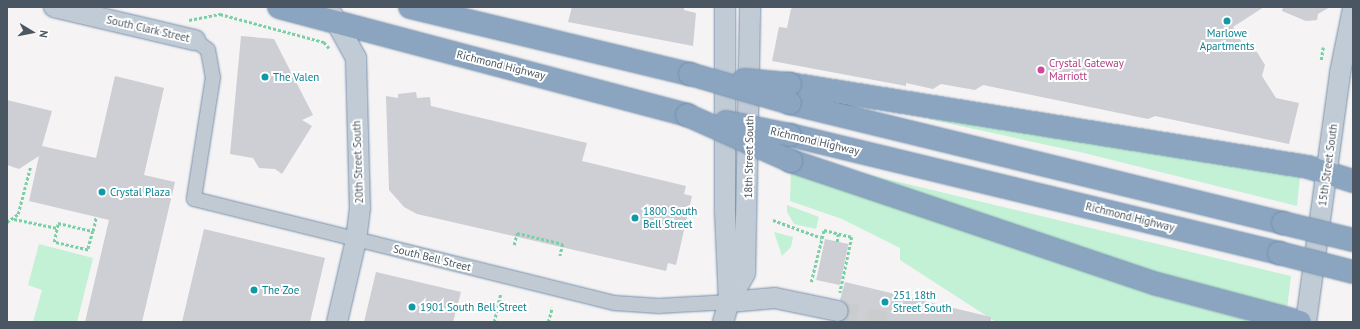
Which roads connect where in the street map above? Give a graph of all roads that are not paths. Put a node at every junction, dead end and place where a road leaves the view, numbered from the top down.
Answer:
1 (54, 7) edge
2 (279, 7) edge
3 (410, 7) edge
4 (724, 7) edge
5 (750, 7) edge
6 (1353, 9) edge
7 (331, 15) edge
8 (195, 40) joint
9 (790, 94) junction
10 (687, 115) junction
11 (1327, 174) junction
12 (1353, 181) edge
13 (356, 240) junction
14 (1353, 240) edge
15 (1353, 272) edge
16 (729, 302) junction
17 (839, 302) tunnel mouth
18 (337, 322) edge
19 (724, 322) edge
20 (1300, 322) edge
21 (1306, 322) edge

1 - 8 street, South Clark Street
2 - 7 highway, Richmond Highway
3 - 9 highway, bridge
4 - 16 street, 18th Street South
5 - 16 street, 18th Street South
6 - 11 street, 15th Street South
7 - 10 highway, Richmond Highway
7 - 13 street, 20th Street South
8 - 13 street, South Bell Street
9 - 11 highway
9 - 14 highway, bridge
10 - 15 highway, Richmond Highway, bridge
10 - 20 highway, bridge
11 - 12 highway
11 - 21 street, 15th Street South
13 - 16 street, South Bell Street
13 - 18 street, 20th Street South
16 - 17 street, South Bell Street
16 - 19 street, 18th Street South

